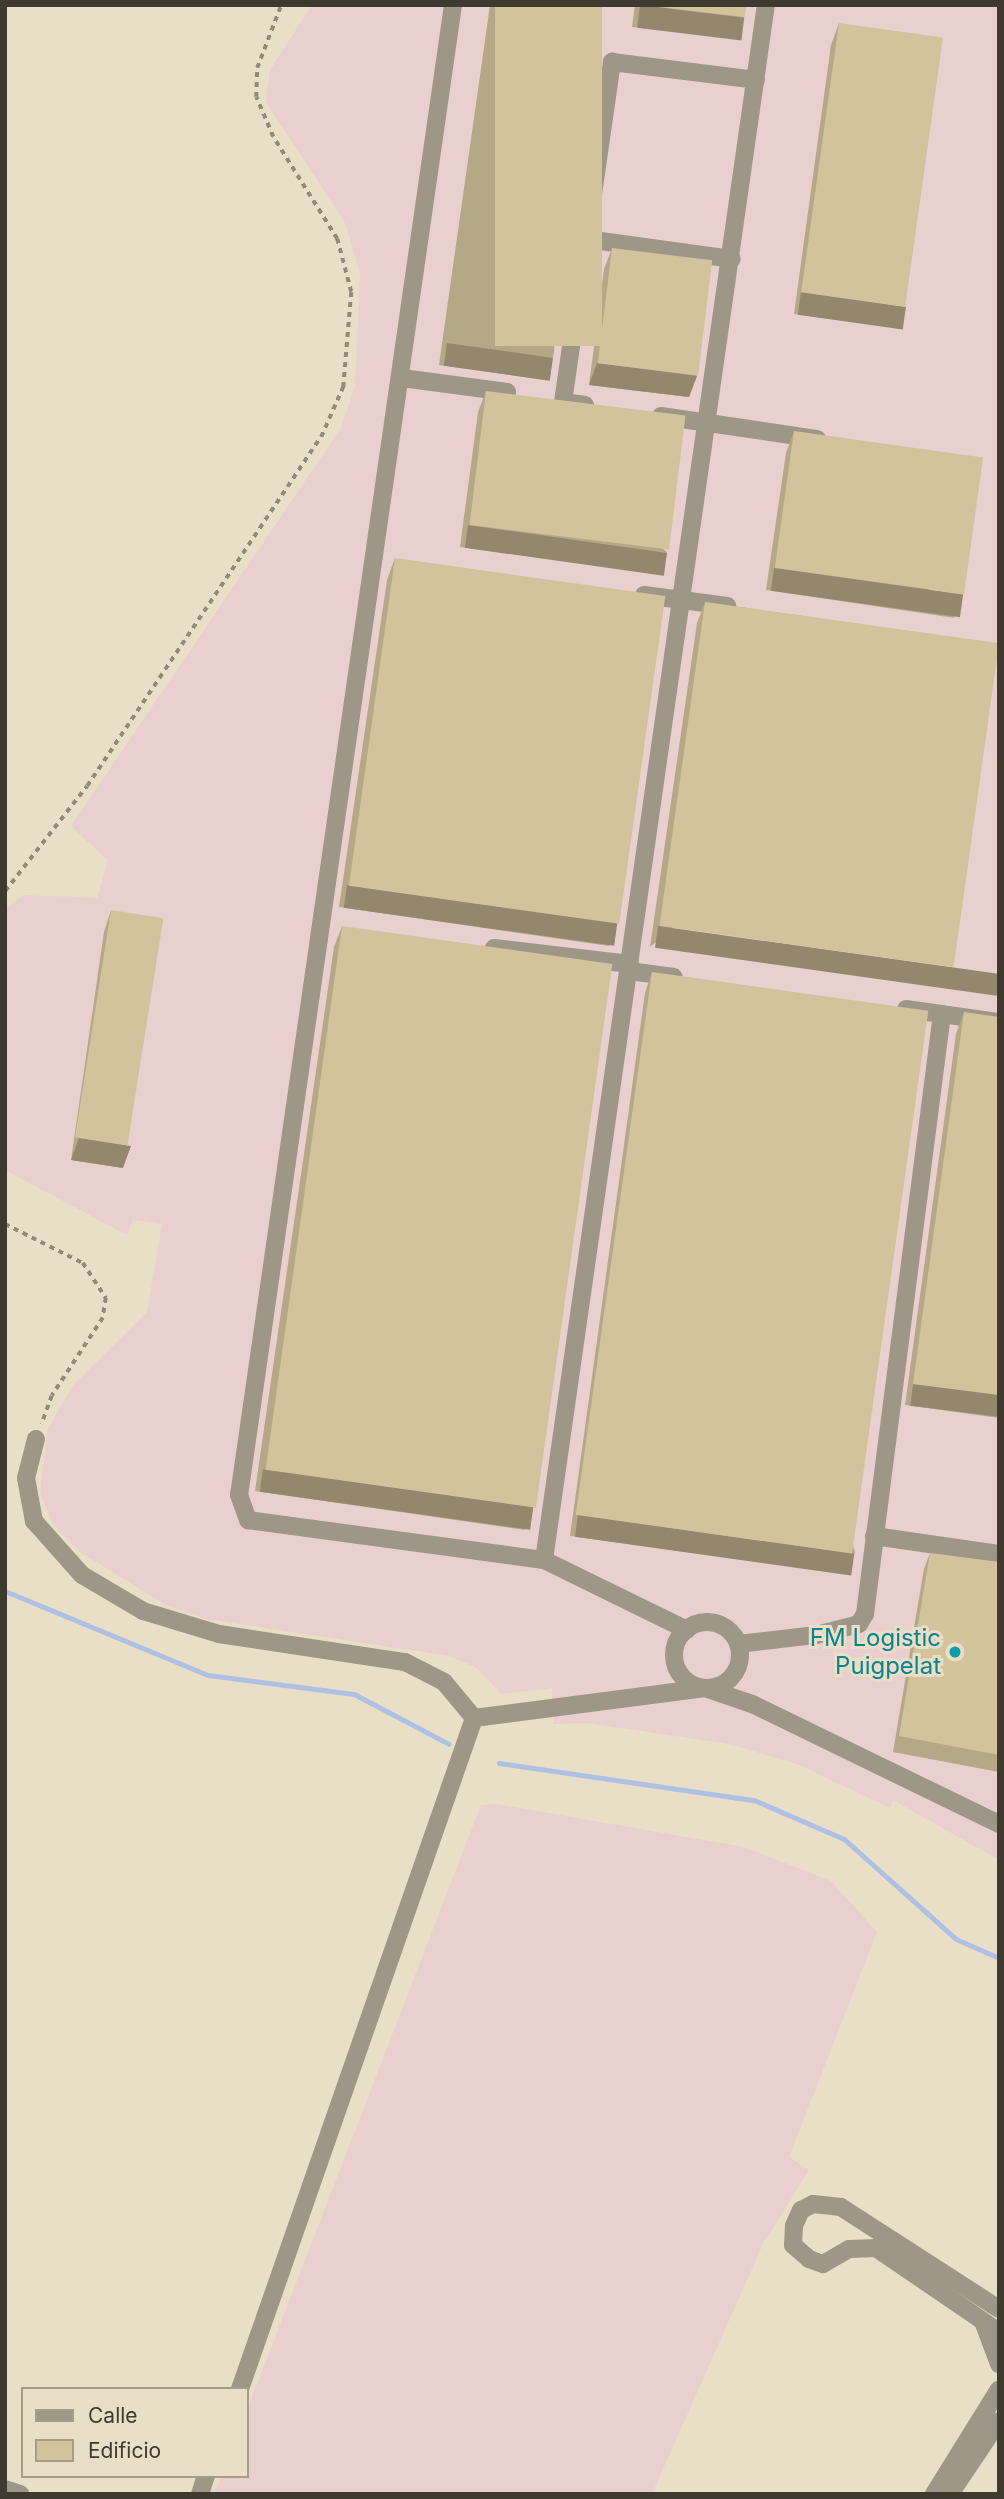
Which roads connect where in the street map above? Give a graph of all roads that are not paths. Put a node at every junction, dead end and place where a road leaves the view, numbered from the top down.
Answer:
1 (453, 5) edge
2 (766, 5) edge
3 (756, 80) junction
4 (586, 239) junction
5 (732, 258) junction
6 (402, 378) junction
7 (507, 392) edge
8 (603, 408) edge
9 (643, 414) edge
10 (710, 424) junction
11 (835, 442) edge
12 (629, 593) edge
13 (684, 600) junction
14 (748, 609) edge
15 (491, 948) edge
16 (629, 968) junction
17 (697, 980) edge
18 (889, 1007) edge
19 (942, 1014) junction
20 (999, 1022) edge
21 (36, 1439) road end
22 (874, 1536) junction
23 (999, 1553) edge
24 (544, 1560) junction
25 (687, 1630) junction
26 (738, 1644) junction
27 (705, 1688) junction
28 (474, 1718) junction
29 (999, 1824) edge
30 (969, 2291) junction
31 (999, 2301) edge
32 (999, 2309) edge
33 (991, 2328) edge
34 (999, 2364) edge
35 (999, 2381) edge
36 (241, 2387) edge
37 (996, 2398) edge
38 (999, 2421) edge
39 (954, 2488) edge
40 (5, 2489) edge
41 (20, 2494) edge
42 (934, 2494) edge

1 - 6 street
2 - 3 street
3 - 4 street
3 - 5 street
4 - 5 street
4 - 8 street
5 - 10 street
6 - 7 street
6 - 24 street
9 - 10 street
10 - 11 street
10 - 13 street
12 - 13 street
13 - 14 street
13 - 16 street
15 - 16 street
16 - 17 street
16 - 24 street
18 - 19 street
19 - 20 street
19 - 22 street
21 - 28 street
22 - 23 street
22 - 26 street
24 - 25 street
25 - 26 street
25 - 27 street
26 - 27 street
27 - 28 street
27 - 29 street
28 - 36 street
30 - 31 street
30 - 32 street
30 - 33 street
33 - 34 street
35 - 37 street
37 - 39 street
37 - 42 street
38 - 39 street
40 - 41 street

